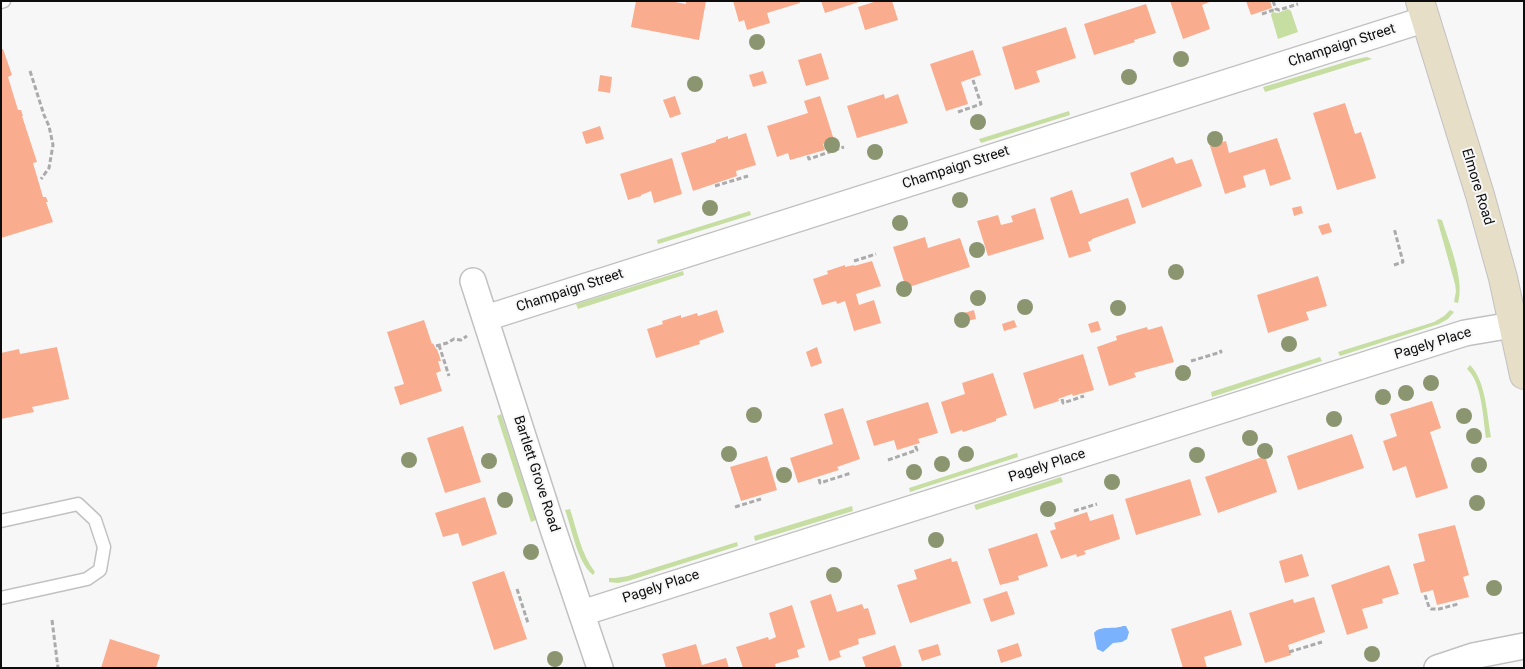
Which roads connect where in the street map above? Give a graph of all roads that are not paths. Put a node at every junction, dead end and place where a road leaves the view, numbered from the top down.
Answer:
1 (1423, 10) edge
2 (473, 281) dead end
3 (486, 318) junction
4 (1518, 323) edge
5 (1524, 375) edge
6 (1, 521) edge
7 (1, 598) edge
8 (582, 613) junction
9 (1524, 646) edge
10 (600, 668) edge
11 (1437, 668) edge

1 - 3 street, Champaign Street
1 - 4 street, Elmore Road
2 - 3 street, Bartlett Grove Road
3 - 8 street, Bartlett Grove Road
4 - 5 street, Elmore Road
4 - 8 street, Pagely Place
6 - 7 lane
8 - 10 street, Bartlett Grove Road
9 - 11 street

